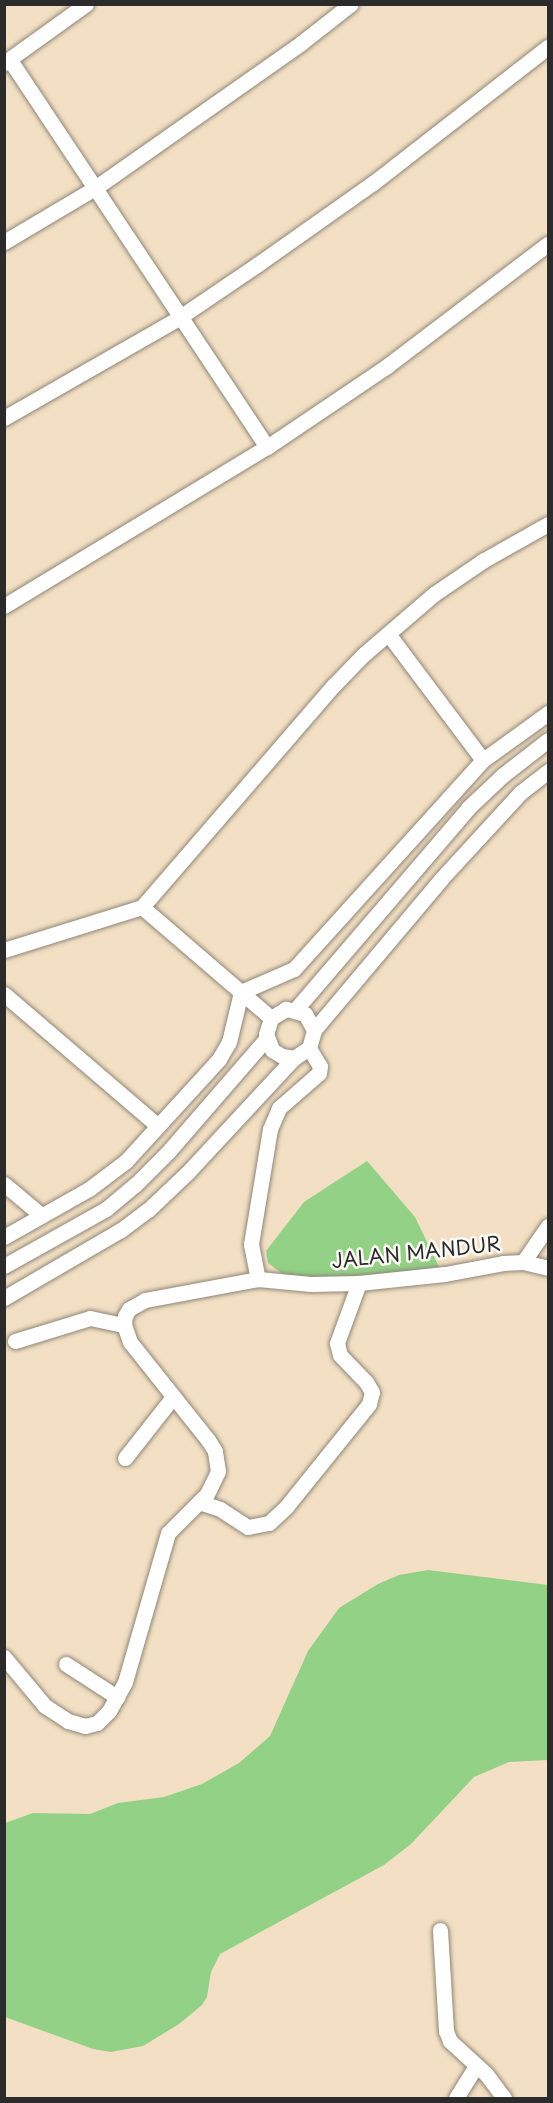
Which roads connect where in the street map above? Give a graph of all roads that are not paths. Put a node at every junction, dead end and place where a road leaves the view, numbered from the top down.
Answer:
1 (86, 4) edge
2 (351, 4) edge
3 (549, 47) edge
4 (7, 62) edge
5 (95, 188) junction
6 (4, 242) edge
7 (549, 244) edge
8 (180, 317) junction
9 (4, 418) edge
10 (267, 447) junction
11 (549, 524) edge
12 (4, 606) edge
13 (389, 635) junction
14 (549, 713) edge
15 (549, 740) edge
16 (483, 760) junction
17 (549, 771) edge
18 (142, 907) junction
19 (4, 950) edge
20 (241, 992) junction
21 (4, 994) edge
22 (296, 1009) junction
23 (271, 1018) junction
24 (314, 1030) junction
25 (266, 1039) junction
26 (309, 1048) junction
27 (294, 1058) junction
28 (158, 1125) junction
29 (4, 1184) edge
30 (41, 1215) junction
31 (549, 1226) edge
32 (4, 1237) edge
33 (523, 1262) junction
34 (4, 1266) edge
35 (549, 1268) edge
36 (258, 1280) junction
37 (359, 1283) junction
38 (4, 1299) edge
39 (124, 1325) junction
40 (15, 1341) dead end
41 (173, 1397) junction
42 (125, 1458) dead end
43 (199, 1502) junction
44 (4, 1657) edge
45 (66, 1664) dead end
46 (117, 1697) junction
47 (440, 1930) dead end
48 (476, 2066) junction
49 (456, 2098) edge
50 (504, 2098) edge

1 - 4 street
2 - 5 street
3 - 8 street
4 - 5 street
5 - 6 street
5 - 8 street
7 - 10 street
8 - 9 street
8 - 10 street
10 - 12 street
11 - 13 street
13 - 16 street
13 - 18 street
14 - 16 street
15 - 22 street
16 - 20 street
17 - 24 street
18 - 19 street
18 - 20 street
20 - 23 street
20 - 28 street
21 - 28 street
22 - 23 street
22 - 24 street
23 - 25 street
24 - 26 street
25 - 27 street
25 - 34 street
26 - 27 street
26 - 36 street
27 - 38 street
28 - 30 street
29 - 30 street
30 - 32 street
31 - 33 street
33 - 35 street, JALAN MANDUR
33 - 37 street, JALAN MANDUR
36 - 37 street, JALAN MANDUR
36 - 39 street, JALAN MANDUR
37 - 43 street
39 - 40 street
39 - 41 street
41 - 42 street
41 - 43 street
43 - 46 street
44 - 46 street
45 - 46 street
47 - 48 street
48 - 49 street
48 - 50 street

